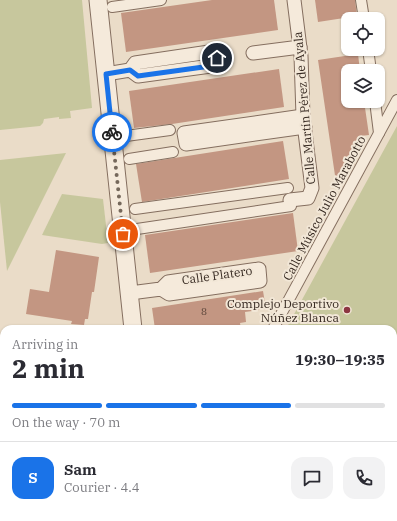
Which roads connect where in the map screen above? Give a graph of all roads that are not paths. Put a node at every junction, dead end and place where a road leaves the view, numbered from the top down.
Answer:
1 (161, 0) edge
2 (294, 0) edge
3 (361, 0) edge
4 (105, 4) edge
5 (363, 12) edge
6 (300, 47) junction
7 (252, 53) dead end
8 (130, 70) junction
9 (106, 74) junction
10 (397, 100) edge
11 (376, 108) edge
12 (304, 122) junction
13 (170, 130) dead end
14 (379, 133) junction
15 (126, 136) dead end
16 (173, 152) dead end
17 (129, 159) dead end
18 (290, 198) junction
19 (135, 210) dead end
20 (137, 229) dead end
21 (162, 289) junction
22 (130, 293) junction
23 (133, 325) edge
24 (275, 325) edge

1 - 4 street
2 - 6 street, Calle Martín Pérez de Ayala
3 - 5 street
4 - 9 street
6 - 7 street
6 - 12 street, Calle Martín Pérez de Ayala
8 - 8 street
8 - 9 street
9 - 22 street
10 - 14 street, Calle Músico Julio Marabotto
11 - 14 street
12 - 12 street
12 - 18 street, Calle Martín Pérez de Ayala
13 - 15 street
14 - 24 street, Calle Músico Julio Marabotto
16 - 17 street
18 - 19 street
18 - 20 street
21 - 21 street, Calle Platero
21 - 22 street, Calle Platero
22 - 23 street

